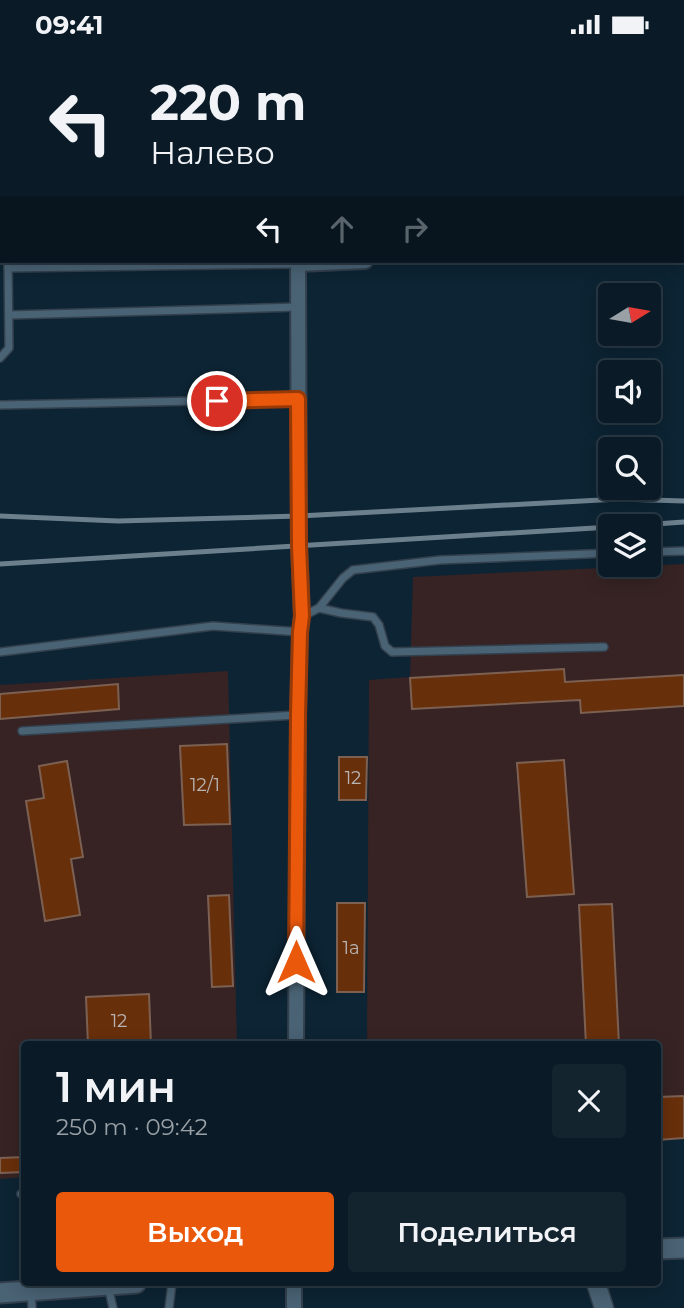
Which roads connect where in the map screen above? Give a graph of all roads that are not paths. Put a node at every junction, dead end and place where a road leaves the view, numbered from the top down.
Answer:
1 (153, 263) edge
2 (298, 263) edge
3 (8, 264) edge
4 (299, 307) junction
5 (9, 315) junction
6 (0, 358) edge
7 (298, 399) junction
8 (0, 405) edge
9 (684, 551) edge
10 (661, 552) edge
11 (598, 554) edge
12 (320, 608) junction
13 (302, 616) junction
14 (300, 632) junction
15 (604, 647) dead end
16 (0, 652) edge
17 (298, 715) junction
18 (22, 731) dead end
19 (296, 1041) edge
20 (684, 1248) edge
21 (661, 1249) edge
22 (92, 1286) edge
23 (102, 1286) edge
24 (172, 1286) edge
25 (294, 1286) edge
26 (597, 1286) edge
27 (0, 1293) edge
28 (31, 1299) edge
29 (113, 1308) edge
30 (169, 1308) edge
31 (294, 1308) edge
32 (604, 1308) edge

1 - 3 lane
2 - 4 street
3 - 5 lane
4 - 5 lane
4 - 7 street
5 - 6 lane
7 - 8 lane
7 - 13 street
9 - 10 lane
11 - 12 lane
12 - 13 lane
12 - 15 lane
13 - 14 street
14 - 16 lane
14 - 17 street
17 - 18 lane
17 - 19 street
20 - 21 main road
22 - 28 main road
23 - 29 lane
24 - 30 lane
25 - 31 street
26 - 32 street
27 - 28 main road

